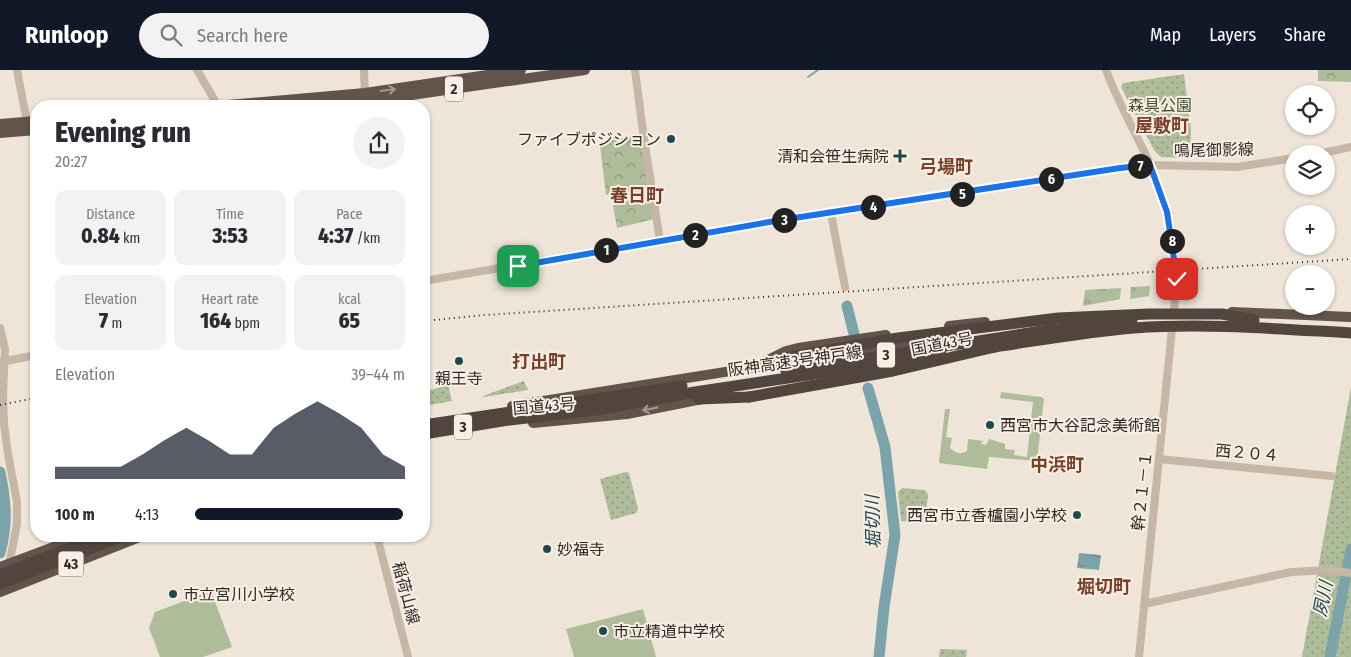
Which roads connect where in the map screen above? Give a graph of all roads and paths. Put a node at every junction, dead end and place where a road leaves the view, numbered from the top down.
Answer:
1 (17, 70) edge
2 (198, 70) edge
3 (364, 70) edge
4 (521, 70) edge
5 (585, 70) edge
6 (635, 70) edge
7 (1106, 70) edge
8 (215, 100) edge
9 (365, 100) edge
10 (30, 115) edge
11 (30, 122) edge
12 (0, 124) edge
13 (30, 130) edge
14 (0, 133) edge
15 (1351, 147) edge
16 (1335, 150) edge
17 (1285, 159) edge
18 (1150, 165) junction
19 (831, 214) junction
20 (660, 241) junction
21 (430, 280) edge
22 (845, 287) dead end
23 (1174, 310) junction
24 (1351, 317) edge
25 (1254, 320) junction
26 (1351, 325) edge
27 (0, 328) edge
28 (1172, 329) junction
29 (1351, 333) edge
30 (1351, 339) edge
31 (995, 347) junction
32 (30, 356) edge
33 (0, 362) edge
34 (756, 367) junction
35 (699, 399) junction
36 (430, 419) edge
37 (430, 424) edge
38 (430, 433) edge
39 (430, 438) edge
40 (1160, 459) junction
41 (1331, 476) dead end
42 (68, 542) edge
43 (85, 542) edge
44 (108, 542) edge
45 (127, 542) edge
46 (379, 542) edge
47 (10, 563) junction
48 (0, 568) edge
49 (1351, 573) edge
50 (0, 575) edge
51 (0, 584) edge
52 (0, 593) edge
53 (1144, 604) junction
54 (408, 657) edge
55 (1139, 657) edge

1 - 10 street
2 - 8 street
3 - 9 street
9 -> 4 highway, 2
5 - 9 highway, 2
6 - 20 street
7 - 18 street
11 - 12 highway
13 - 14 highway
15 - 16 street
17 - 18 street, 鳴尾御影線
18 - 19 street, 鳴尾御影線
18 - 23 street
19 - 20 street, 鳴尾御影線
19 - 22 street
20 - 21 street, 鳴尾御影線
23 - 24 highway, 国道43号
23 - 34 highway, 国道43号
25 - 26 highway, 阪神高速3号神戸線 / 3
25 - 34 highway, bridge
25 - 37 highway, 阪神高速3号神戸線 / 3, bridge
27 - 47 street
28 - 30 highway, 国道43号
28 - 35 highway, 国道43号
28 - 40 street, 幹２１－１
29 - 31 highway, 阪神高速3号神戸線 / 3
31 - 35 highway, bridge
31 - 38 highway, 阪神高速3号神戸線 / 3, bridge
32 - 33 street, bridge
34 - 36 highway, 国道43号
35 -> 39 highway, 国道43号
40 - 41 street, 西２０４
40 - 53 street, 幹２１－１
42 - 47 highway, 43
43 - 50 highway, bridge
44 - 51 highway, bridge
45 - 52 highway, 43
46 - 54 street, 稲荷山線
47 - 48 highway, 43
47 - 52 street
49 - 53 street
53 - 55 street, 幹２１－１

